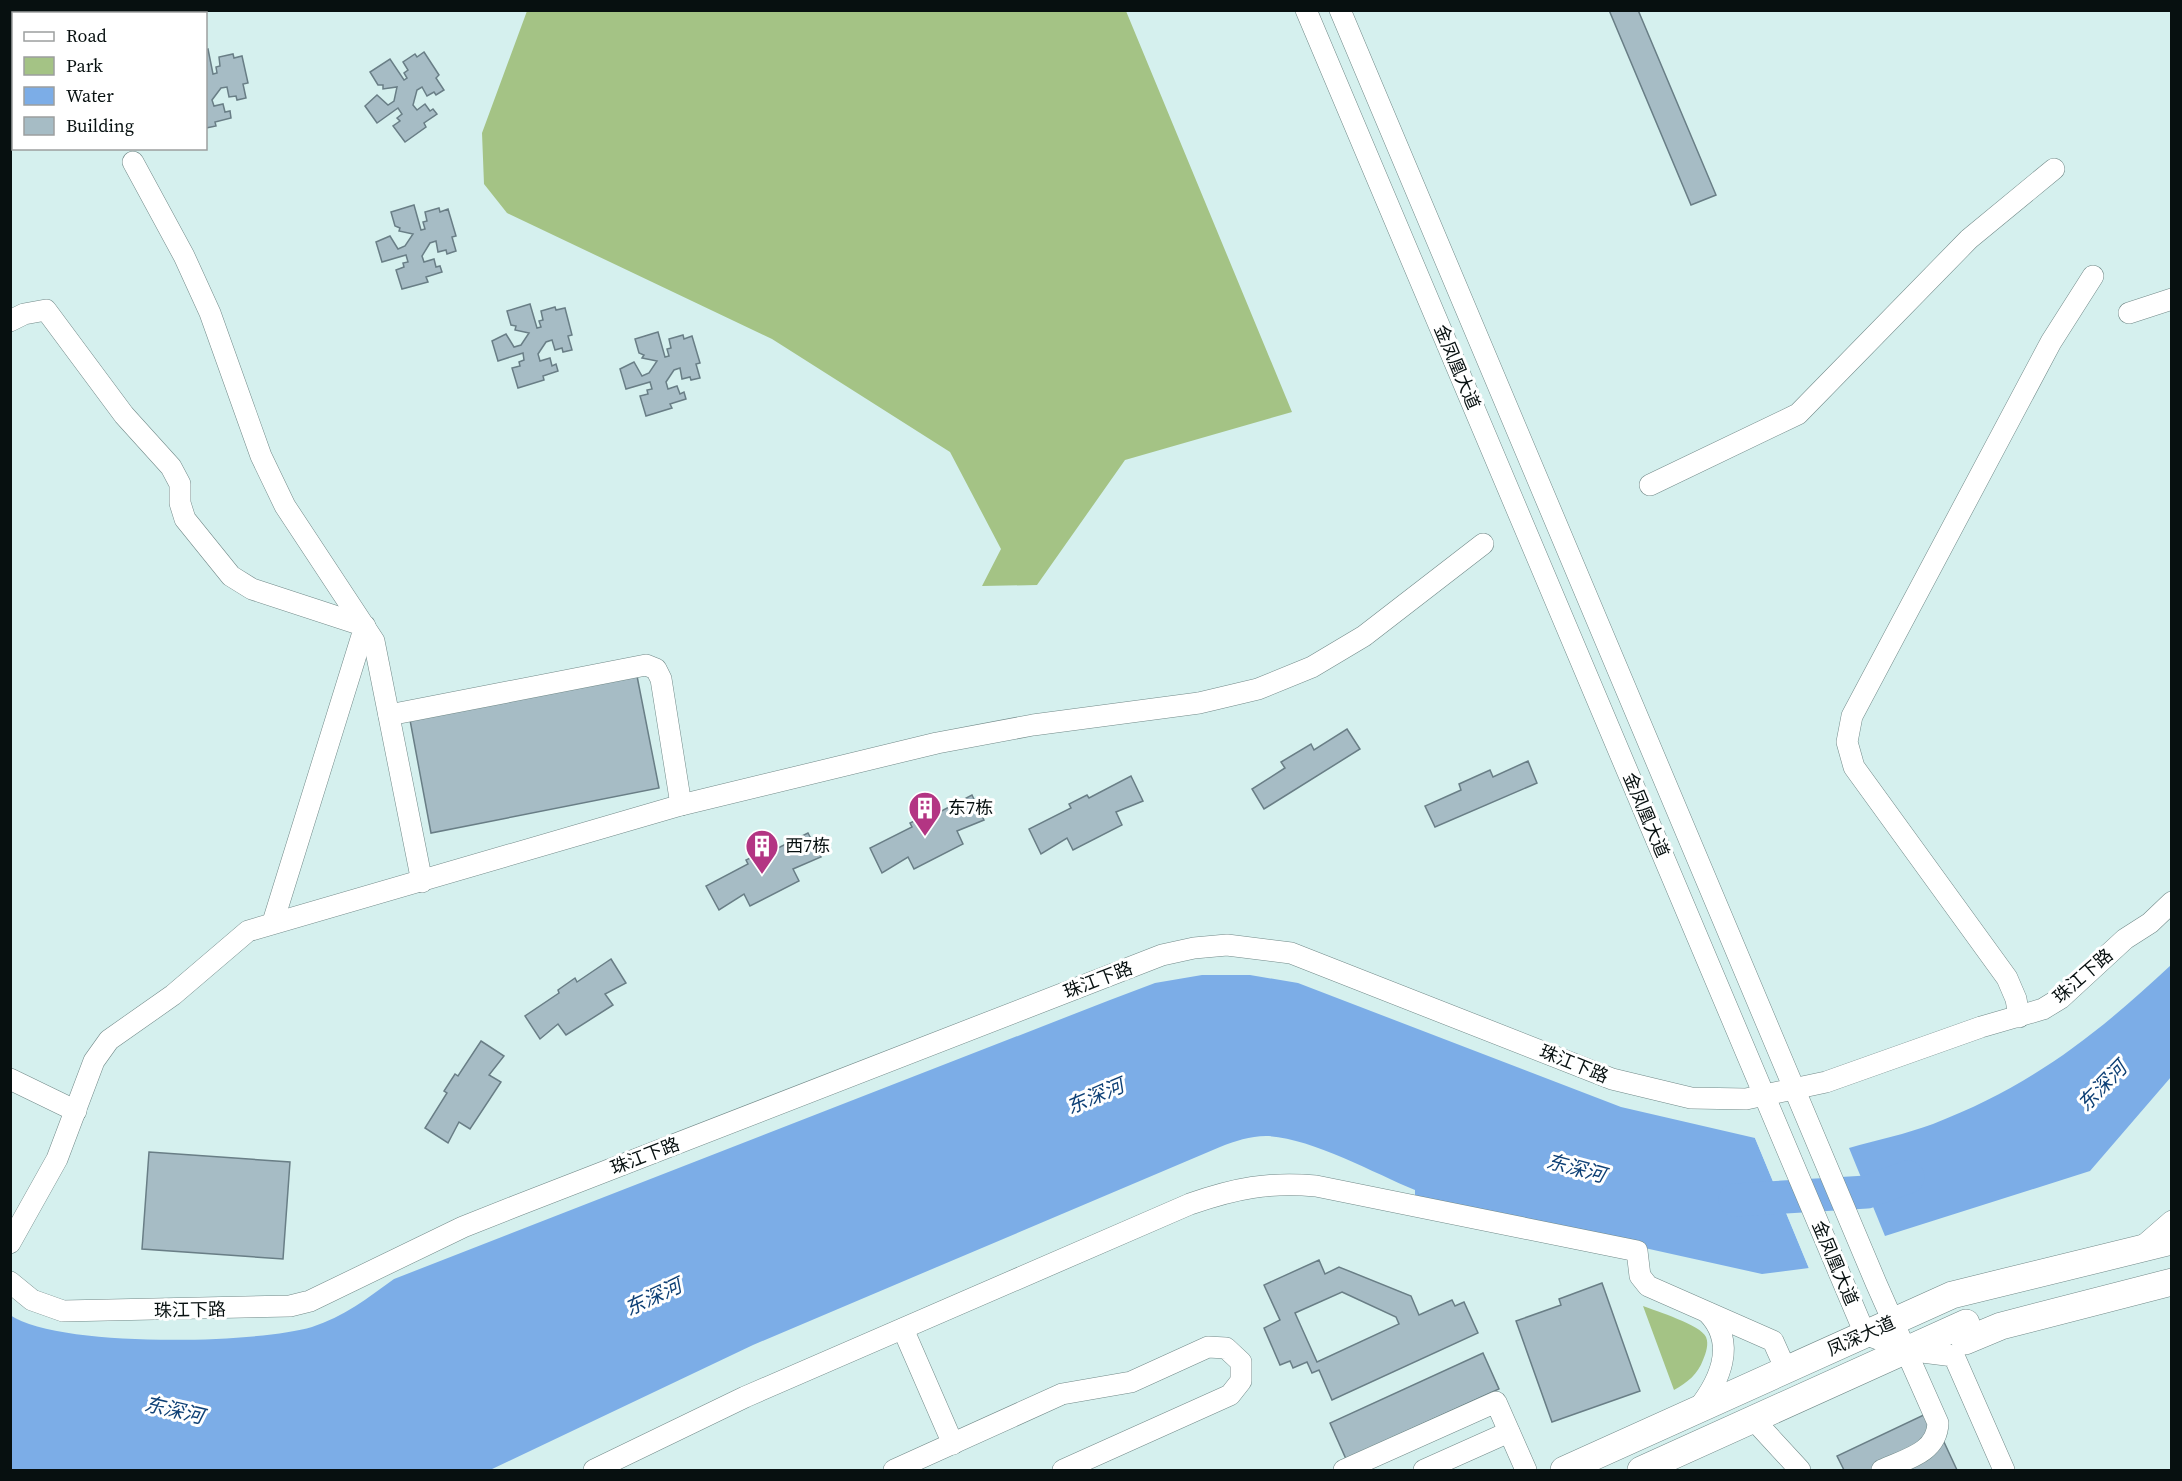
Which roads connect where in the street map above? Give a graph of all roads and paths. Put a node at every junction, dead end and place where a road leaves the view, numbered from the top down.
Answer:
1 (1306, 10) edge
2 (1340, 10) edge
3 (134, 162) dead end
4 (2054, 168) dead end
5 (2093, 276) dead end
6 (2172, 299) edge
7 (2129, 313) dead end
8 (15, 314) edge
9 (1650, 485) dead end
10 (1483, 544) dead end
11 (365, 626) junction
12 (389, 715) junction
13 (681, 805) junction
14 (422, 882) junction
15 (2172, 902) edge
16 (273, 922) junction
17 (2019, 1017) junction
18 (10, 1079) edge
19 (1795, 1088) junction
20 (1765, 1095) junction
21 (76, 1111) junction
22 (2172, 1221) edge
23 (2172, 1241) edge
24 (10, 1243) edge
25 (2142, 1247) junction
26 (10, 1282) edge
27 (2172, 1282) edge
28 (1707, 1312) junction
29 (1893, 1321) junction
30 (903, 1329) junction
31 (1865, 1334) junction
32 (1906, 1350) junction
33 (1786, 1370) junction
34 (1697, 1410) junction
35 (1753, 1419) junction
36 (1509, 1432) junction
37 (953, 1444) junction
38 (594, 1470) edge
39 (894, 1470) edge
40 (1063, 1470) edge
41 (1344, 1470) edge
42 (1424, 1470) edge
43 (1526, 1470) edge
44 (1564, 1470) edge
45 (1641, 1470) edge
46 (1800, 1470) edge
47 (1882, 1470) edge
48 (2004, 1470) edge

1 - 20 street, 金凤凰大道
2 - 19 street, 金凤凰大道
3 - 11 street
4 - 9 street
5 - 17 street
6 - 7 street
8 - 11 street
10 - 13 street
11 - 12 street
11 - 16 street
12 - 13 street
12 - 14 street
13 - 14 street
14 - 16 street
15 - 17 street, 珠江下路
16 - 21 street
17 - 19 street, 珠江下路
18 - 21 street
19 - 20 street, 珠江下路
19 - 29 street, 金凤凰大道
20 - 26 street, 珠江下路
20 - 31 street, 金凤凰大道
21 - 24 street
22 - 25 street
23 - 25 main road, 凤深大道
25 - 29 main road, 凤深大道
27 - 32 main road, 凤深大道
28 - 30 street
28 - 33 street
28 - 34 street
29 - 31 main road, 凤深大道
29 - 32 street, 金凤凰大道
30 - 37 street
30 - 38 street
31 - 32 street
31 - 33 main road, 凤深大道
32 - 35 main road, 凤深大道
32 - 47 street, 金凤凰大道
32 - 48 street
33 - 34 main road, 凤深大道
34 - 44 main road, 凤深大道
35 - 45 main road, 凤深大道
35 - 46 street
36 - 41 street
36 - 42 street
36 - 43 street
37 - 39 street
37 - 40 street

